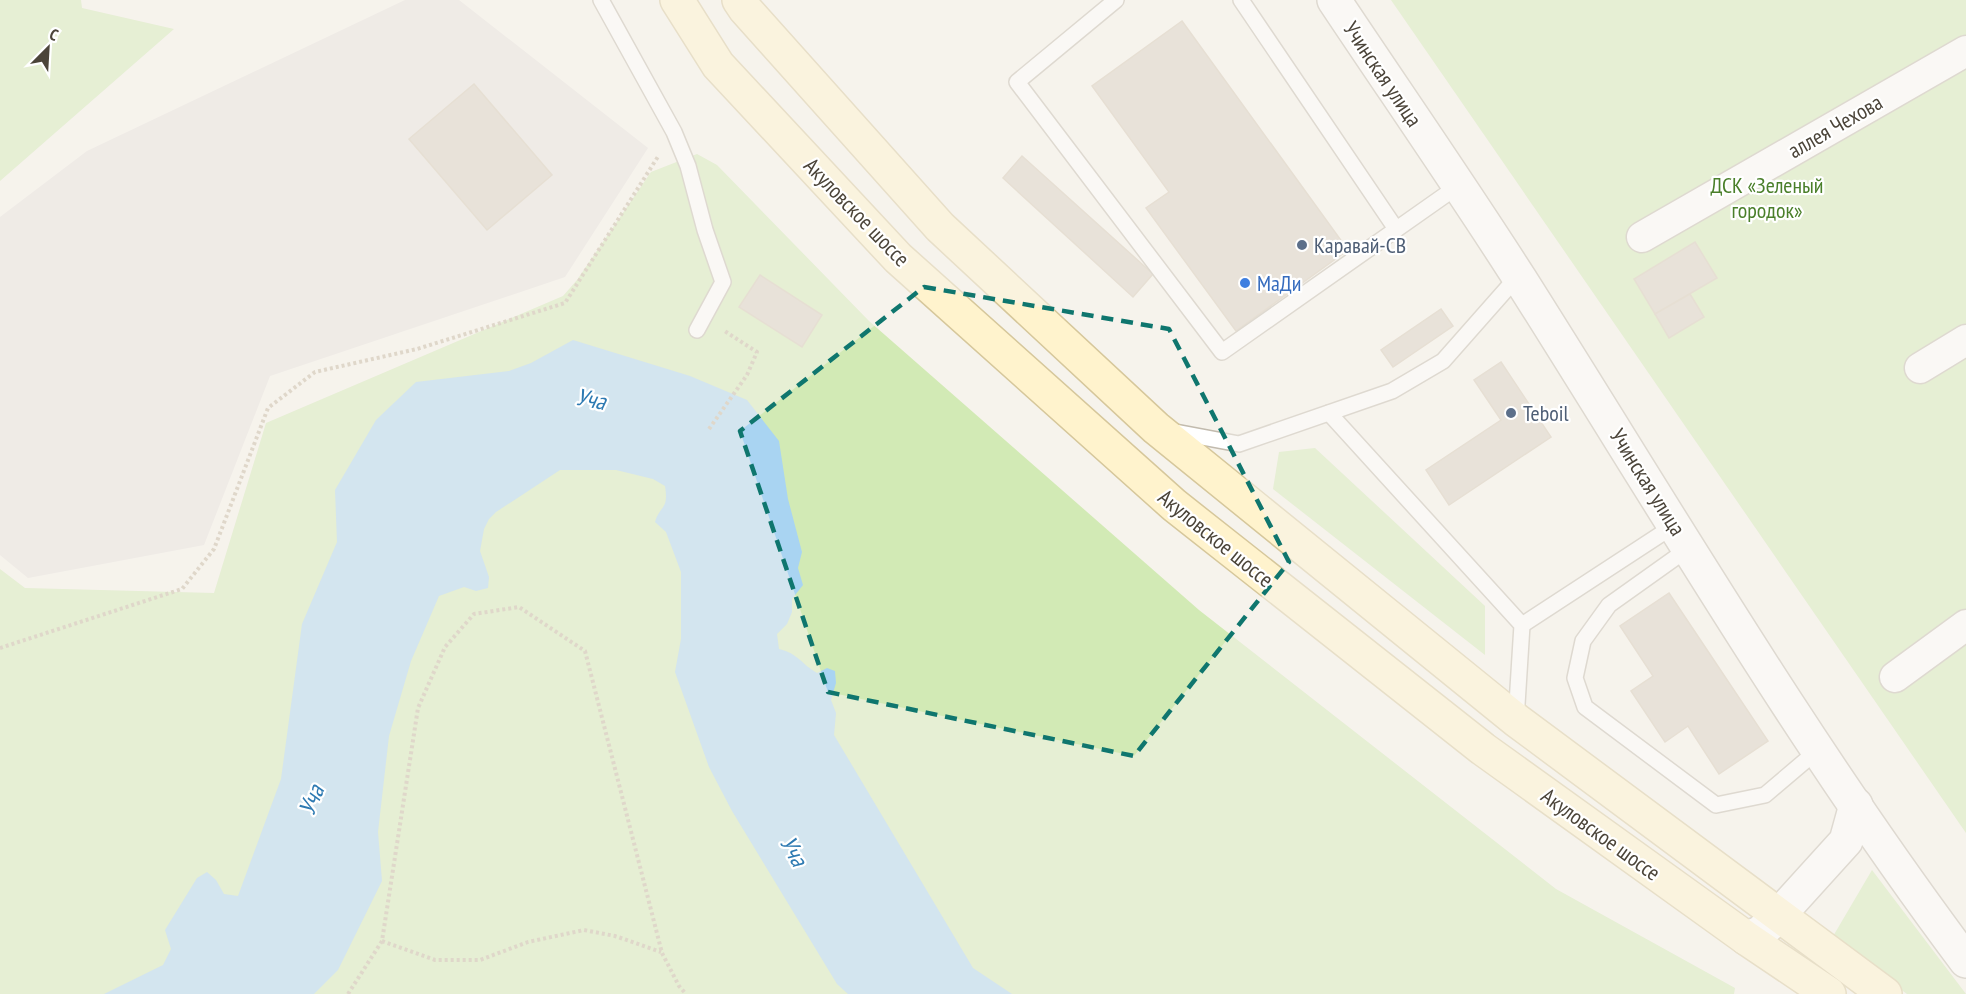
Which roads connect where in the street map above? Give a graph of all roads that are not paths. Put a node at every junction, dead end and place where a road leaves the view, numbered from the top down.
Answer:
1 (601, 0) edge
2 (677, 0) edge
3 (739, 0) edge
4 (1116, 0) edge
5 (1241, 0) edge
6 (1334, 0) edge
7 (1966, 51) edge
8 (1458, 186) junction
9 (1396, 230) junction
10 (1642, 237) dead end
11 (1518, 276) junction
12 (697, 330) dead end
13 (1966, 340) edge
14 (1920, 368) dead end
15 (1329, 412) junction
16 (1156, 428) junction
17 (1682, 537) junction
18 (1522, 625) junction
19 (1966, 625) edge
20 (1895, 677) dead end
21 (1516, 720) junction
22 (1818, 750) junction
23 (1856, 806) junction
24 (1779, 915) junction
25 (1746, 938) junction
26 (1966, 961) edge
27 (1829, 994) edge
28 (1885, 994) edge

1 - 12 lane
2 - 25 main road, Акуловское шоссе
3 - 16 main road, Акуловское шоссе
4 - 9 lane
5 - 9 lane
6 - 8 street, Учинская улица
7 - 10 street, аллея Чехова
8 - 9 lane
8 - 11 street, Учинская улица
11 - 15 lane
11 - 17 street, Учинская улица
13 - 14 street
15 - 16 lane
15 - 18 lane
16 - 21 main road, Акуловское шоссе
17 - 18 lane
17 - 22 street, Учинская улица
17 - 22 lane
18 - 21 lane
19 - 20 street
21 - 24 main road, Акуловское шоссе
22 - 23 street, Учинская улица
23 - 24 street
23 - 26 street, Учинская улица
24 - 25 street
24 - 28 main road, Акуловское шоссе
25 - 27 main road, Акуловское шоссе

